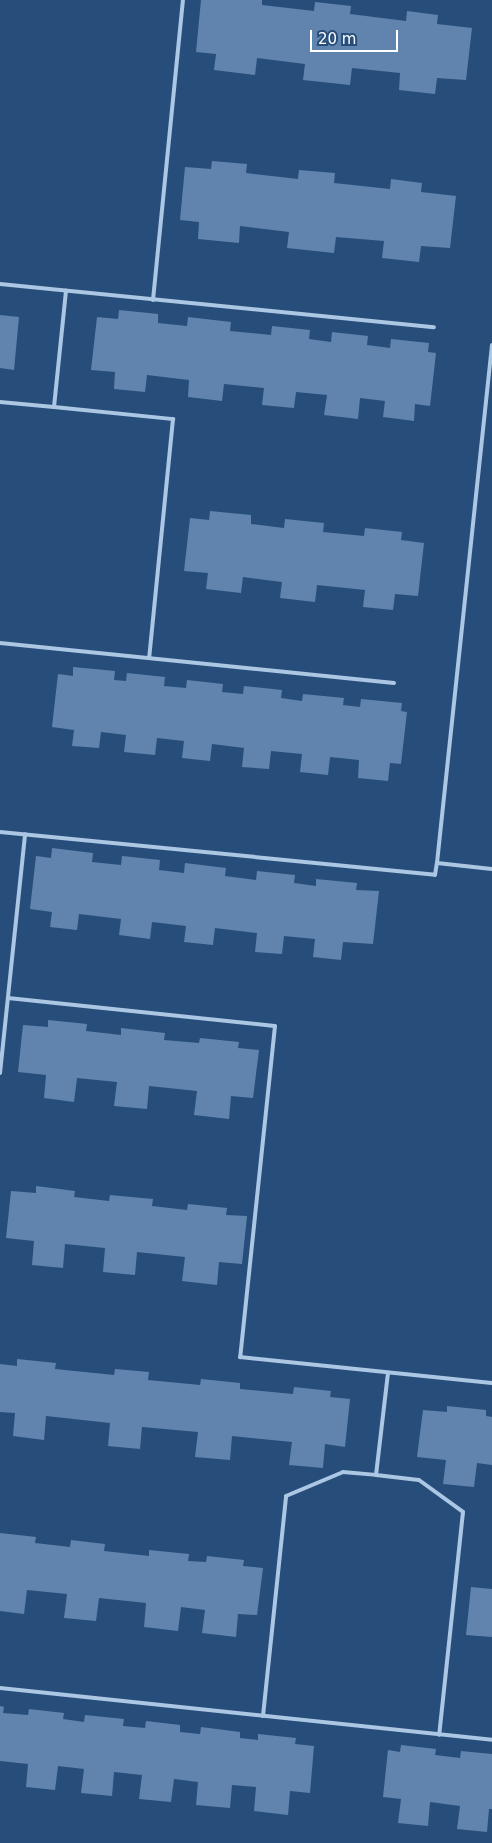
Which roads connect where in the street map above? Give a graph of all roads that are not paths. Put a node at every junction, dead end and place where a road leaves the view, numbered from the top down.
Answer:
1 (183, 0) edge
2 (0, 284) edge
3 (66, 291) junction
4 (153, 300) junction
5 (434, 327) dead end
6 (492, 345) edge
7 (0, 402) edge
8 (54, 407) junction
9 (0, 643) edge
10 (149, 658) junction
11 (394, 683) dead end
12 (0, 832) edge
13 (25, 834) junction
14 (437, 863) junction
15 (492, 869) edge
16 (8, 998) junction
17 (0, 1074) edge
18 (388, 1372) junction
19 (492, 1384) edge
20 (376, 1475) junction
21 (0, 1688) edge
22 (263, 1716) junction
23 (439, 1735) junction
24 (492, 1740) edge

1 - 4 lane
2 - 3 lane
3 - 4 lane
3 - 8 lane
4 - 5 lane
6 - 14 lane
7 - 8 lane
8 - 10 lane
9 - 10 lane
10 - 11 lane
12 - 13 lane
13 - 14 lane
13 - 16 lane
14 - 15 lane
16 - 17 lane
16 - 18 lane
18 - 19 lane
18 - 20 lane
20 - 22 lane
20 - 23 lane
21 - 22 lane
22 - 23 lane
23 - 24 lane

